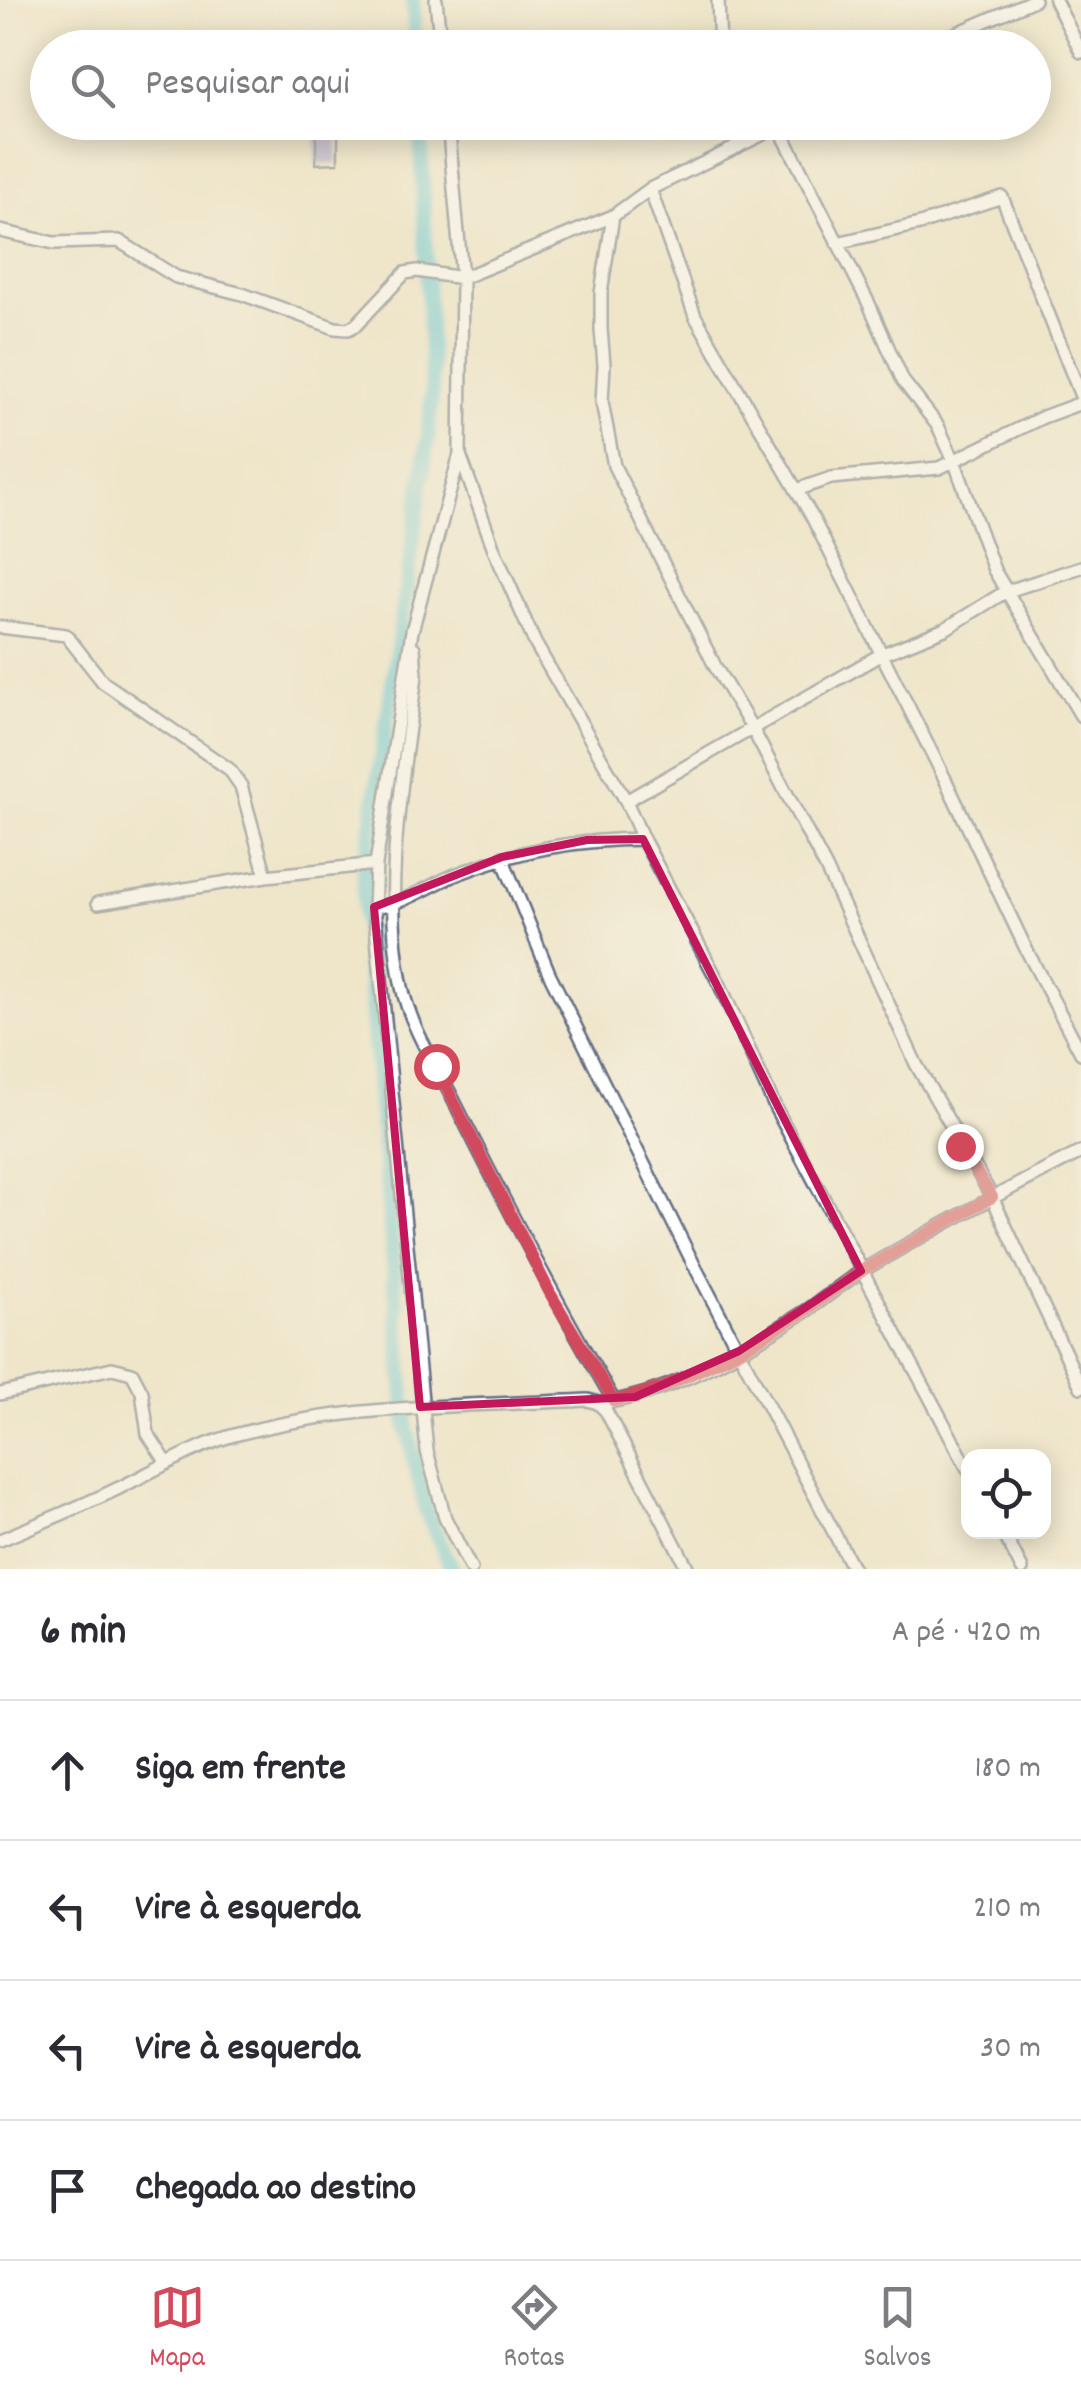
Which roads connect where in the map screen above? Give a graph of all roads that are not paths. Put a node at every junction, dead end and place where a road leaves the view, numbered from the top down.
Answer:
1 (436, 0) edge
2 (718, 0) edge
3 (1034, 0) edge
4 (1055, 0) edge
5 (439, 30) edge
6 (719, 30) edge
7 (964, 30) edge
8 (1081, 52) edge
9 (450, 140) edge
10 (736, 140) edge
11 (753, 140) edge
12 (791, 140) edge
13 (738, 147) junction
14 (650, 188) junction
15 (613, 216) junction
16 (0, 231) edge
17 (837, 243) junction
18 (462, 278) junction
19 (1081, 399) edge
20 (460, 454) junction
21 (955, 463) junction
22 (796, 490) junction
23 (1081, 566) edge
24 (1005, 592) junction
25 (0, 627) edge
26 (412, 631) junction
27 (880, 655) junction
28 (1081, 716) edge
29 (752, 728) junction
30 (626, 800) junction
31 (642, 839) junction
32 (502, 857) junction
33 (376, 864) junction
34 (266, 876) junction
35 (98, 903) dead end
36 (395, 905) junction
37 (374, 907) junction
38 (1081, 1053) edge
39 (1081, 1152) edge
40 (992, 1197) junction
41 (861, 1271) junction
42 (739, 1351) junction
43 (1081, 1387) edge
44 (0, 1394) edge
45 (614, 1401) junction
46 (598, 1403) junction
47 (420, 1407) junction
48 (961, 1456) edge
49 (167, 1463) junction
50 (1007, 1539) edge
51 (0, 1540) edge
52 (470, 1569) edge
53 (688, 1569) edge
54 (852, 1569) edge
55 (1022, 1569) edge

1 - 5 street
2 - 6 street
3 - 7 street
4 - 8 street
9 - 18 street
10 - 13 street
11 - 13 street
12 - 17 street
13 - 14 street
14 - 15 street
14 - 22 street
15 - 18 street
15 - 29 street
16 - 18 street
17 - 19 street
17 - 21 street
18 - 20 street
19 - 21 street
20 - 26 street
20 - 30 street
21 - 22 street
21 - 24 street
22 - 27 street
23 - 24 street
24 - 27 street
24 - 28 street
25 - 34 street
26 - 33 street
26 - 36 street
27 - 29 street
27 - 38 street
29 - 30 street
29 - 40 street
30 - 31 street
31 - 32 street
31 - 41 street
32 - 36 street
32 - 42 street
33 - 34 street
33 - 37 street
34 - 35 street
36 - 37 street
36 - 45 street
37 - 47 street
39 - 40 street
40 - 41 street
40 - 43 street
41 - 42 street
41 - 48 street
42 - 45 street
42 - 54 street
44 - 49 street
45 - 46 street
46 - 47 street
46 - 53 street
47 - 49 street
47 - 52 street
49 - 51 street
50 - 55 street

